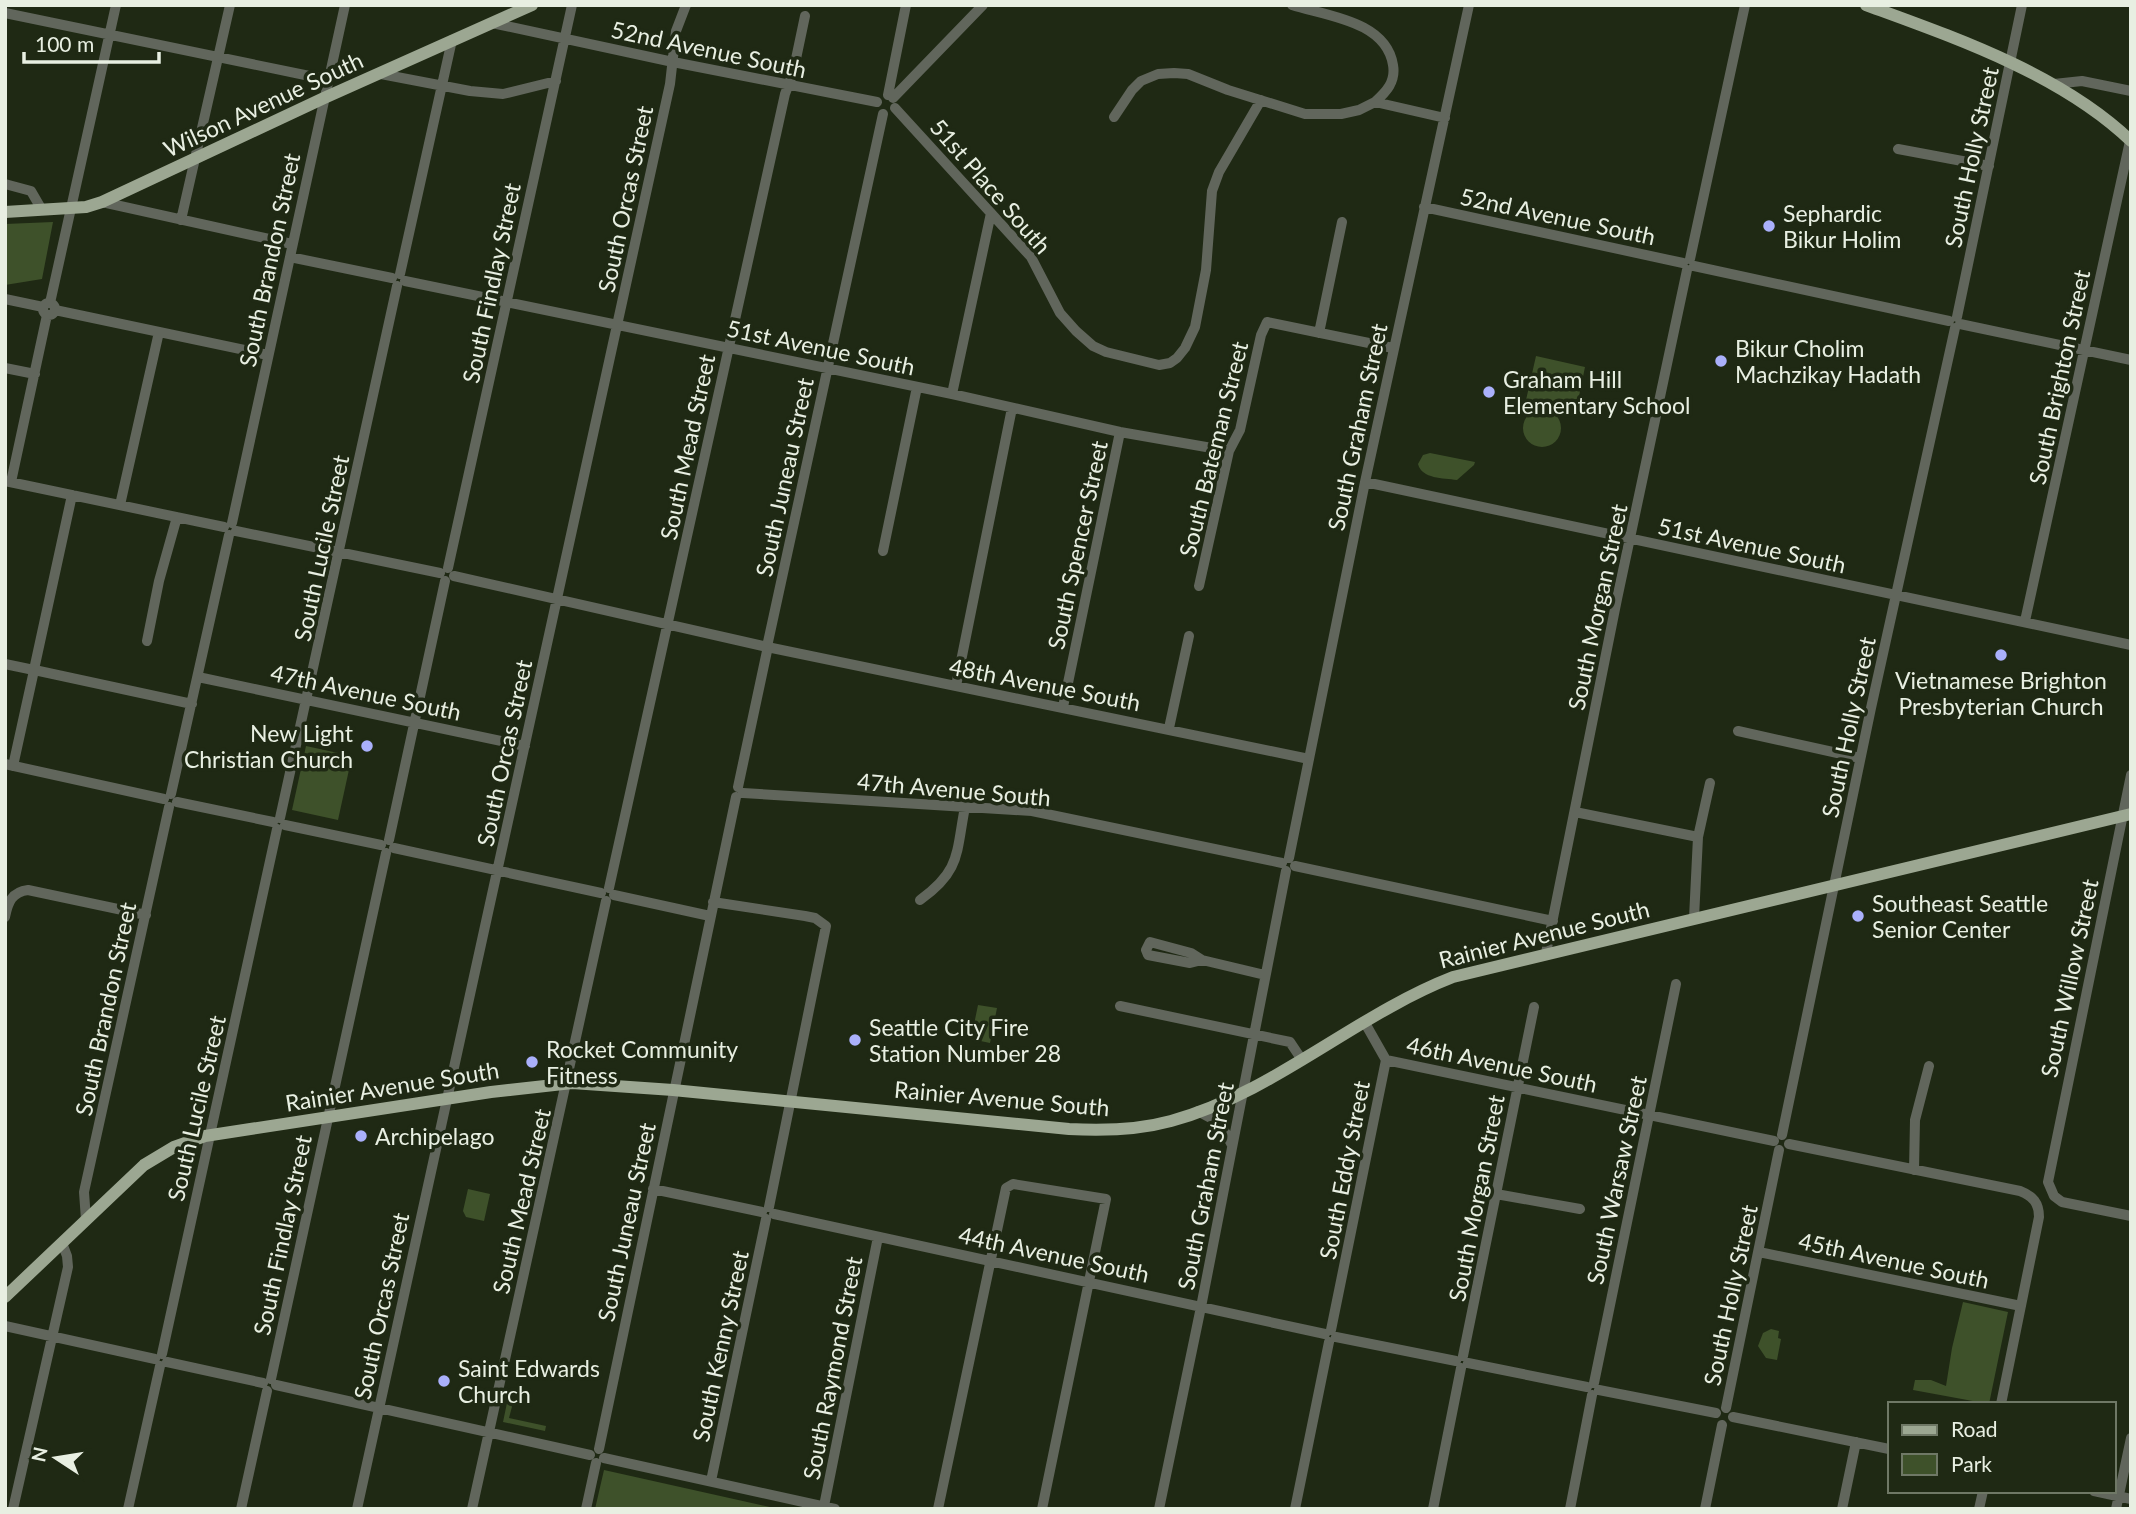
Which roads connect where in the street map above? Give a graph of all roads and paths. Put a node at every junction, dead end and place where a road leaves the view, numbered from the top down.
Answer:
1 (116, 5) edge
2 (230, 5) edge
3 (345, 5) edge
4 (532, 5) edge
5 (572, 5) edge
6 (686, 5) edge
7 (906, 5) edge
8 (983, 5) edge
9 (1292, 5) edge
10 (1469, 5) edge
11 (1745, 5) edge
12 (1866, 5) edge
13 (2022, 5) edge
14 (5, 13) edge
15 (805, 16) dead end
16 (492, 23) junction
17 (110, 34) junction
18 (565, 38) junction
19 (452, 40) junction
20 (219, 56) junction
21 (673, 62) junction
22 (2010, 62) junction
23 (381, 74) junction
24 (329, 80) junction
25 (555, 81) junction
26 (2054, 84) junction
27 (789, 85) junction
28 (442, 86) junction
29 (2131, 90) edge
30 (324, 98) junction
31 (1261, 100) junction
32 (892, 101) junction
33 (877, 102) junction
34 (1375, 102) junction
35 (883, 114) junction
36 (1114, 117) dead end
37 (1445, 118) junction
38 (2131, 141) edge
39 (1898, 149) dead end
40 (196, 158) junction
41 (1989, 166) junction
42 (5, 184) edge
43 (102, 202) junction
44 (1424, 207) junction
45 (71, 208) junction
46 (42, 209) junction
47 (5, 212) edge
48 (991, 213) junction
49 (181, 220) junction
50 (1342, 222) dead end
51 (292, 244) junction
52 (290, 257) junction
53 (1689, 265) junction
54 (399, 280) junction
55 (5, 299) edge
56 (507, 302) junction
57 (49, 309) junction
58 (1955, 323) junction
59 (617, 325) junction
60 (159, 332) junction
61 (1319, 333) junction
62 (728, 348) junction
63 (1394, 348) junction
64 (2084, 350) junction
65 (268, 355) junction
66 (2131, 360) edge
67 (5, 368) edge
68 (827, 369) junction
69 (35, 374) junction
70 (917, 387) junction
71 (952, 394) junction
72 (1012, 408) junction
73 (1120, 432) junction
74 (1229, 451) junction
75 (8, 481) edge
76 (1365, 482) junction
77 (72, 495) junction
78 (120, 505) junction
79 (177, 517) junction
80 (230, 529) junction
81 (1631, 539) junction
82 (883, 551) dead end
83 (340, 552) junction
84 (447, 575) junction
85 (1199, 586) dead end
86 (1895, 596) junction
87 (557, 598) junction
88 (2025, 621) junction
89 (667, 626) junction
90 (1189, 636) dead end
91 (147, 641) dead end
92 (2131, 645) edge
93 (768, 647) junction
94 (5, 664) edge
95 (34, 670) junction
96 (198, 677) junction
97 (956, 686) junction
98 (308, 699) junction
99 (192, 704) junction
100 (1063, 707) junction
101 (415, 723) junction
102 (1169, 728) junction
103 (1738, 731) dead end
104 (525, 746) junction
105 (1860, 758) junction
106 (1309, 759) junction
107 (9, 765) edge
108 (2131, 775) edge
109 (1710, 783) dead end
110 (739, 792) junction
111 (170, 800) junction
112 (965, 807) junction
113 (1575, 812) junction
114 (2127, 815) edge
115 (279, 824) junction
116 (1698, 837) junction
117 (388, 846) junction
118 (1288, 864) junction
119 (499, 870) junction
120 (1835, 884) junction
121 (608, 894) junction
122 (920, 900) dead end
123 (713, 902) junction
124 (146, 915) junction
125 (710, 916) junction
126 (5, 917) edge
127 (1695, 918) junction
128 (1553, 921) junction
129 (1546, 953) junction
130 (1202, 960) junction
131 (1265, 975) junction
132 (1676, 984) dead end
133 (1120, 1006) dead end
134 (1534, 1007) dead end
135 (1365, 1023) junction
136 (1254, 1034) junction
137 (1303, 1060) junction
138 (1386, 1060) junction
139 (1929, 1066) dead end
140 (566, 1083) junction
141 (1518, 1087) junction
142 (673, 1090) junction
143 (1243, 1092) junction
144 (447, 1098) junction
145 (790, 1102) junction
146 (1198, 1111) junction
147 (1649, 1114) junction
148 (327, 1117) junction
149 (210, 1135) junction
150 (1781, 1142) junction
151 (1232, 1145) junction
152 (1914, 1170) junction
153 (653, 1188) junction
154 (1496, 1194) junction
155 (1580, 1209) dead end
156 (768, 1213) junction
157 (2131, 1216) edge
158 (86, 1220) junction
159 (878, 1237) junction
160 (62, 1243) junction
161 (1759, 1252) junction
162 (991, 1261) junction
163 (1089, 1282) junction
164 (5, 1297) edge
165 (2021, 1306) junction
166 (1201, 1307) junction
167 (5, 1326) edge
168 (52, 1336) junction
169 (1330, 1336) junction
170 (161, 1360) junction
171 (1462, 1362) junction
172 (269, 1384) junction
173 (1593, 1389) junction
174 (2001, 1402) edge
175 (379, 1407) junction
176 (1726, 1408) junction
177 (1716, 1413) junction
178 (1733, 1417) junction
179 (1722, 1425) junction
180 (489, 1433) junction
181 (2131, 1438) edge
182 (1856, 1442) junction
183 (1888, 1449) edge
184 (597, 1456) junction
185 (711, 1481) junction
186 (2102, 1493) edge
187 (2119, 1497) junction
188 (2131, 1499) edge
189 (824, 1506) junction
190 (13, 1509) edge
191 (128, 1509) edge
192 (241, 1509) edge
193 (357, 1509) edge
194 (472, 1509) edge
195 (586, 1509) edge
196 (835, 1509) edge
197 (938, 1509) edge
198 (1042, 1509) edge
199 (1159, 1509) edge
200 (1295, 1509) edge
201 (1433, 1509) edge
202 (1570, 1509) edge
203 (1705, 1509) edge
204 (1842, 1509) edge
205 (2116, 1509) edge

1 - 17 street
2 - 20 street
3 - 24 street, South Brandon Street
4 - 16 main road, Wilson Avenue South
5 - 18 street, South Findlay Street
6 - 21 street, South Orcas Street
7 - 32 street
8 - 32 street
9 - 34 street
10 - 37 street, South Graham Street
11 - 53 street, South Morgan Street
12 - 22 main road
13 - 22 street, South Holly Street
14 - 17 street
15 - 27 street, South Mead Street
16 - 18 street, 52nd Avenue South
16 - 19 main road, Wilson Avenue South
17 - 20 street
17 - 45 street
18 - 21 street, 52nd Avenue South
18 - 25 street, South Findlay Street
19 - 23 main road, Wilson Avenue South
19 - 28 street, South Lucile Street
20 - 24 street
20 - 40 street
21 - 27 street, 52nd Avenue South
21 - 59 street, South Orcas Street
22 - 26 main road
22 - 41 street, South Holly Street
23 - 28 street
23 - 30 main road, Wilson Avenue South
24 - 30 street, South Brandon Street
25 - 28 street
25 - 56 street, South Findlay Street
26 - 29 street
26 - 38 main road
27 - 33 street, 52nd Avenue South
27 - 62 street, South Mead Street
28 - 54 street, South Lucile Street
30 - 40 main road, Wilson Avenue South
30 - 51 street, South Brandon Street
31 - 34 street
31 - 36 street
31 - 48 street, 51st Place South
32 - 33 street
32 - 35 street
32 - 48 street, 51st Place South
33 - 35 street
34 - 37 street
35 - 68 street, South Juneau Street
37 - 44 street, South Graham Street
38 - 64 street, South Brighton Street
39 - 41 street
40 - 43 main road, Wilson Avenue South
40 - 49 street
41 - 58 street, South Holly Street
42 - 46 street
43 - 45 main road, Wilson Avenue South
43 - 49 street
44 - 53 street, 52nd Avenue South
44 - 63 street, South Graham Street
45 - 46 main road, Wilson Avenue South
45 - 57 street
46 - 47 main road, Wilson Avenue South
48 - 71 street
49 - 51 street
50 - 61 street
51 - 52 street, South Brandon Street
52 - 54 street, 51st Avenue South
52 - 65 street, South Brandon Street
53 - 58 street, 52nd Avenue South
53 - 81 street, South Morgan Street
54 - 56 street, 51st Avenue South
54 - 83 street, South Lucile Street
55 - 57 street
56 - 59 street, 51st Avenue South
56 - 84 street, South Findlay Street
57 - 60 street
57 - 69 street
58 - 64 street, 52nd Avenue South
58 - 86 street, South Holly Street
59 - 62 street, 51st Avenue South
59 - 87 street, South Orcas Street
60 - 65 street
60 - 78 street
61 - 63 street
61 - 74 street, South Bateman Street
62 - 68 street, 51st Avenue South
62 - 89 street, South Mead Street
63 - 76 street, South Graham Street
64 - 66 street, 52nd Avenue South
64 - 88 street, South Brighton Street
65 - 80 street, South Brandon Street
67 - 69 street
68 - 70 street, 51st Avenue South
68 - 93 street, South Juneau Street
69 - 75 street
70 - 71 street, 51st Avenue South
70 - 82 street
71 - 72 street, 51st Avenue South
72 - 73 street, 51st Avenue South
72 - 97 street
73 - 74 street, 51st Avenue South
73 - 100 street, South Spencer Street
74 - 85 street, South Bateman Street
75 - 77 street, 48th Avenue South
76 - 81 street, 51st Avenue South
76 - 106 street, South Graham Street
77 - 78 street, 48th Avenue South
77 - 95 street
78 - 79 street, 48th Avenue South
79 - 80 street, 48th Avenue South
79 - 91 street
80 - 83 street, 48th Avenue South
80 - 96 street, South Brandon Street
81 - 86 street, 51st Avenue South
81 - 113 street, South Morgan Street
83 - 84 street, 48th Avenue South
83 - 98 street, South Lucile Street
84 - 87 street, 48th Avenue South
84 - 101 street, South Findlay Street
86 - 88 street, 51st Avenue South
86 - 105 street, South Holly Street
87 - 89 street, 48th Avenue South
87 - 104 street, South Orcas Street
88 - 92 street, 51st Avenue South
89 - 93 street, 48th Avenue South
89 - 121 street, South Mead Street
90 - 102 street
93 - 97 street, 48th Avenue South
93 - 110 street, South Juneau Street
94 - 95 street
95 - 99 street
95 - 107 street
96 - 98 street, 47th Avenue South
96 - 99 street, South Brandon Street
97 - 100 street, 48th Avenue South
98 - 101 street, 47th Avenue South
98 - 115 street, South Lucile Street
99 - 111 street, South Brandon Street
100 - 102 street, 48th Avenue South
101 - 104 street, 47th Avenue South
101 - 117 street, South Findlay Street
102 - 106 street, 48th Avenue South
103 - 105 street
104 - 119 street, South Orcas Street
105 - 120 street, South Holly Street
106 - 118 street, South Graham Street
107 - 111 street
108 - 114 street, South Willow Street
109 - 116 street
110 - 112 street, 47th Avenue South
110 - 123 street, South Juneau Street
111 - 115 street
111 - 124 street, South Brandon Street
112 - 118 street, 47th Avenue South
112 - 122 street
113 - 116 street
113 - 128 street, South Morgan Street
114 - 120 main road, Rainier Avenue South
114 - 157 street, South Willow Street
115 - 117 street
115 - 149 street, South Lucile Street
116 - 127 street
117 - 119 street
117 - 148 street, South Findlay Street
118 - 128 street, 47th Avenue South
118 - 131 street, South Graham Street
119 - 121 street
119 - 144 street, South Orcas Street
120 - 127 main road, Rainier Avenue South
120 - 150 street, South Holly Street
121 - 125 street
121 - 140 street, South Mead Street
123 - 125 street, South Juneau Street
123 - 145 street, South Kenny Street
124 - 126 street
124 - 158 street, South Brandon Street
125 - 142 street, South Juneau Street
127 - 129 main road, Rainier Avenue South
128 - 129 street, South Morgan Street
129 - 135 main road, Rainier Avenue South
130 - 130 street
130 - 131 street
131 - 136 street, South Graham Street
132 - 147 street, South Warsaw Street
133 - 136 street
134 - 141 street, South Morgan Street
135 - 137 main road, Rainier Avenue South
135 - 138 street, South Eddy Street
136 - 137 street
136 - 143 street, South Graham Street
137 - 143 main road, Rainier Avenue South
138 - 141 street, 46th Avenue South
138 - 169 street, South Eddy Street
139 - 152 street
140 - 142 main road, Rainier Avenue South
140 - 144 main road, Rainier Avenue South
140 - 180 street, South Mead Street
141 - 147 street, 46th Avenue South
141 - 154 street, South Morgan Street
142 - 145 main road, Rainier Avenue South
142 - 153 street, South Juneau Street
143 - 146 main road, Rainier Avenue South
143 - 151 street, South Graham Street
144 - 148 main road, Rainier Avenue South
144 - 175 street, South Orcas Street
145 - 146 main road, Rainier Avenue South
145 - 156 street, South Kenny Street
146 - 151 street
147 - 150 street, 46th Avenue South
147 - 173 street, South Warsaw Street
148 - 149 main road, Rainier Avenue South
148 - 172 street, South Findlay Street
149 - 158 main road, Rainier Avenue South
149 - 170 street, South Lucile Street
150 - 152 street, 46th Avenue South
150 - 161 street, South Holly Street
151 - 166 street, South Graham Street
152 - 165 street, 46th Avenue South
153 - 156 street, 44th Avenue South
153 - 184 street, South Juneau Street
154 - 155 street
154 - 171 street, South Morgan Street
156 - 159 street, 44th Avenue South
156 - 185 street, South Kenny Street
158 - 160 main road, Rainier Avenue South
159 - 162 street, 44th Avenue South
159 - 189 street, South Raymond Street
160 - 164 main road, Rainier Avenue South
160 - 168 street
161 - 165 street, 45th Avenue South
161 - 176 street, South Holly Street
162 - 163 street, 44th Avenue South
162 - 163 street
162 - 197 street
163 - 166 street, 44th Avenue South
163 - 198 street
165 - 174 street
166 - 169 street, 44th Avenue South
166 - 199 street, South Graham Street
167 - 168 street
168 - 170 street
168 - 190 street
169 - 171 street, 44th Avenue South
169 - 200 street, South Eddy Street
170 - 172 street
170 - 191 street, South Lucile Street
171 - 173 street, 44th Avenue South
171 - 201 street, South Morgan Street
172 - 175 street
172 - 192 street, South Findlay Street
173 - 177 street, 44th Avenue South
173 - 202 street, South Warsaw Street
175 - 180 street
175 - 193 street, South Orcas Street
176 - 177 street
176 - 178 street
177 - 179 street
178 - 179 street
178 - 182 street
179 - 203 street
180 - 184 street
180 - 194 street, South Mead Street
181 - 187 street
182 - 183 street
182 - 204 street
184 - 185 street
184 - 195 street, South Juneau Street
185 - 189 street
186 - 187 street
187 - 188 street
187 - 205 street
189 - 196 street

